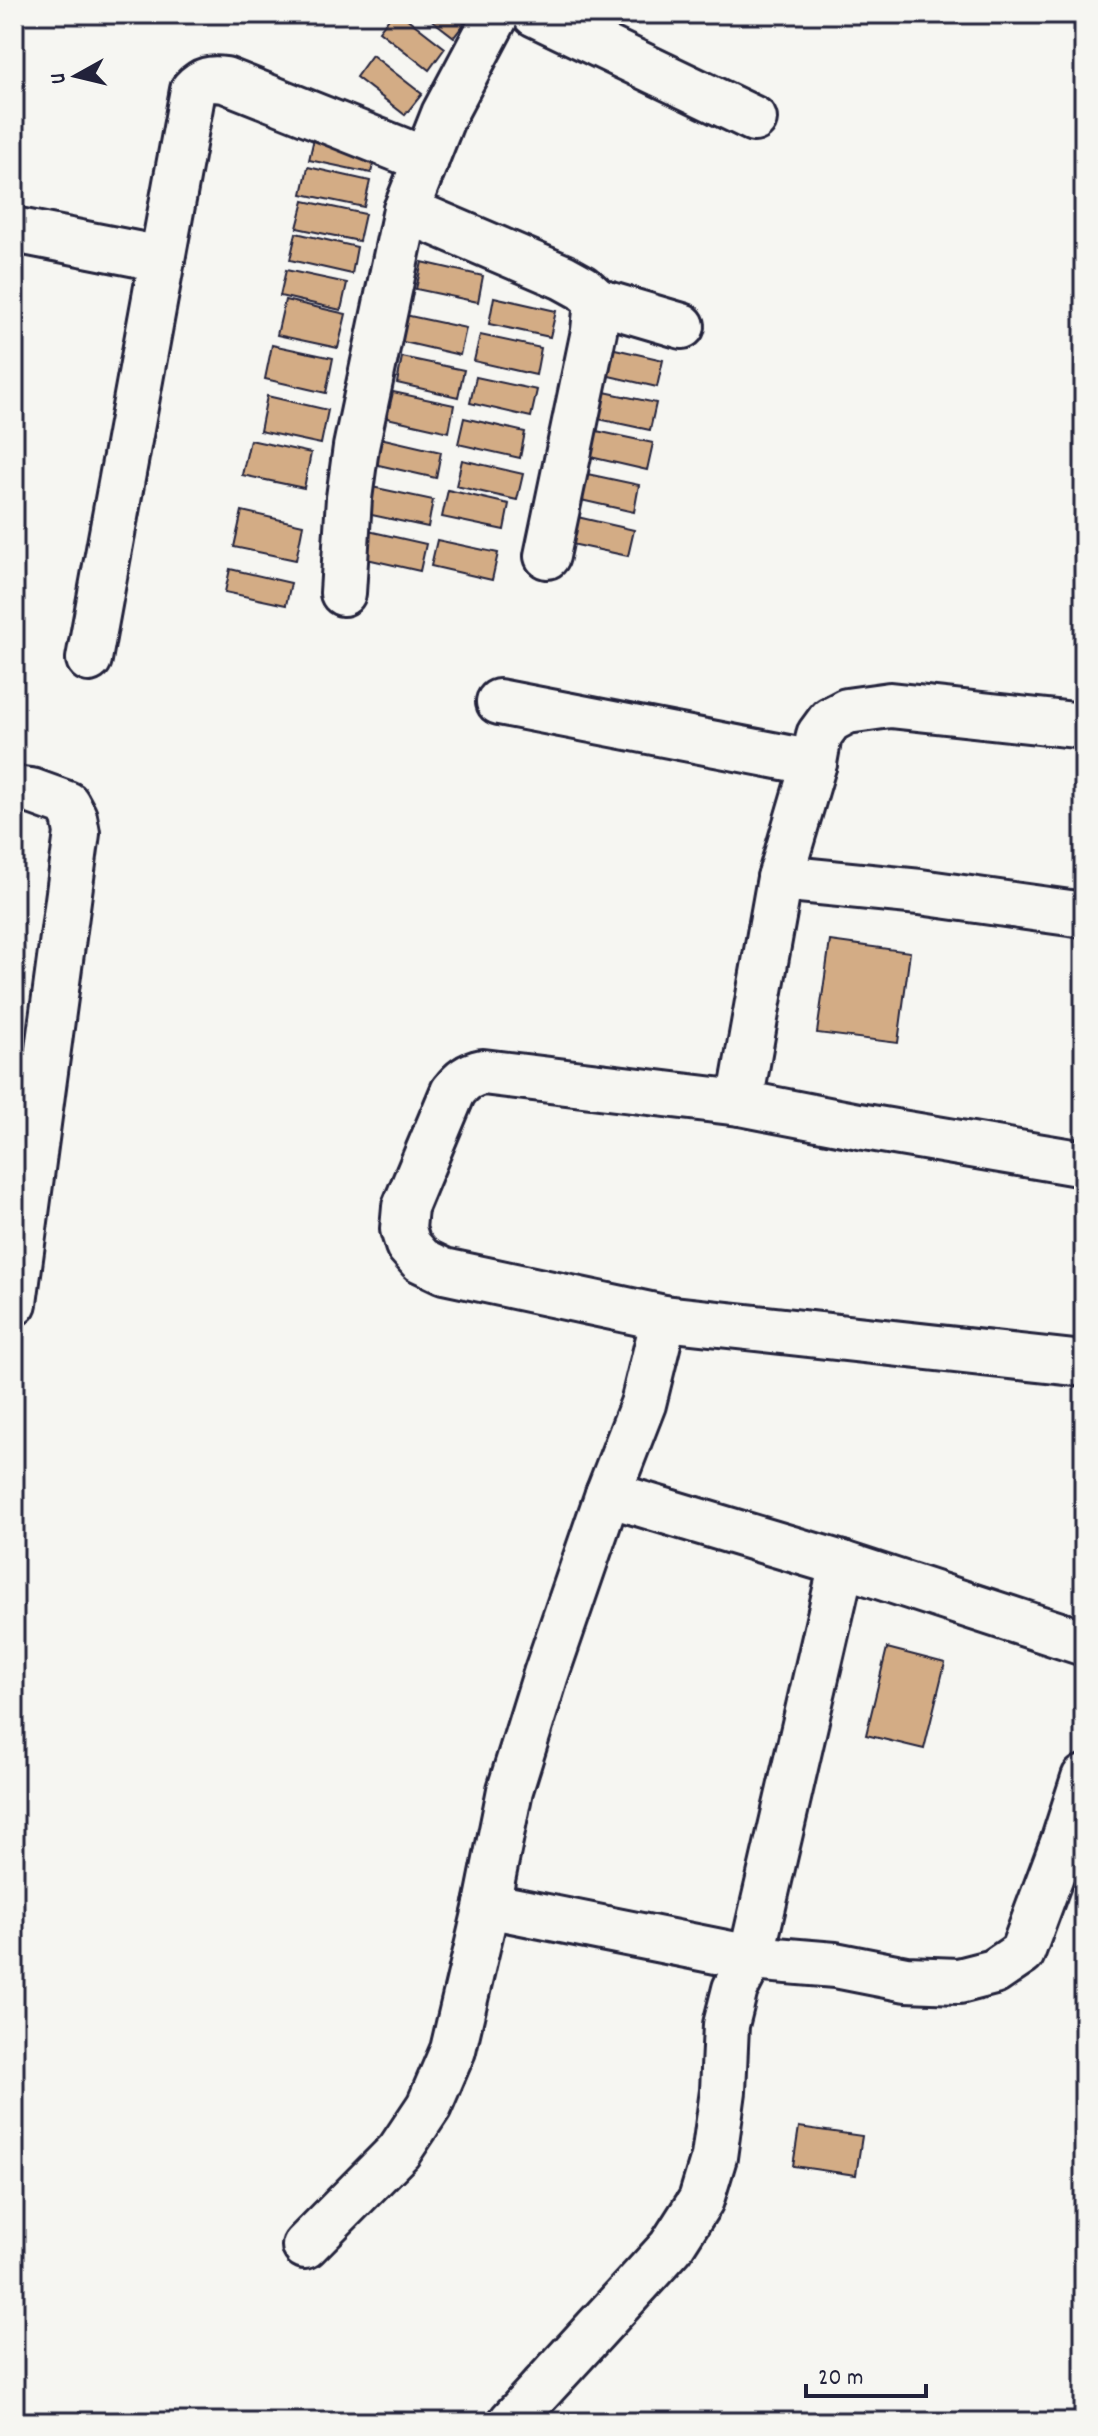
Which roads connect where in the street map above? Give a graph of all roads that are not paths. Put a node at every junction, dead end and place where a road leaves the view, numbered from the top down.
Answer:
1 (497, 14) edge
2 (535, 14) edge
3 (754, 119) dead end
4 (426, 160) junction
5 (406, 210) junction
6 (14, 230) edge
7 (162, 259) junction
8 (597, 301) junction
9 (682, 326) dead end
10 (547, 556) dead end
11 (343, 593) dead end
12 (89, 659) dead end
13 (499, 702) dead end
14 (1084, 726) edge
15 (814, 763) junction
16 (14, 789) edge
17 (780, 878) junction
18 (1084, 915) edge
19 (740, 1103) junction
20 (1084, 1164) edge
21 (14, 1303) edge
22 (664, 1318) junction
23 (1084, 1364) edge
24 (608, 1494) junction
25 (842, 1564) junction
26 (1084, 1643) edge
27 (1084, 1778) edge
28 (487, 1905) junction
29 (751, 1958) junction
30 (305, 2246) dead end
31 (511, 2422) edge

1 - 4 street
2 - 3 street
4 - 5 street
4 - 7 street
5 - 8 street
5 - 11 street
6 - 7 street
7 - 12 street
8 - 9 street
8 - 10 street
13 - 15 street
14 - 15 street
15 - 17 street
16 - 21 street
17 - 18 street
17 - 19 street
19 - 20 street
19 - 22 street
22 - 23 street
22 - 24 street
24 - 25 street
24 - 28 street
25 - 26 street
25 - 29 street
27 - 29 street
28 - 29 street
28 - 30 street
29 - 31 street

